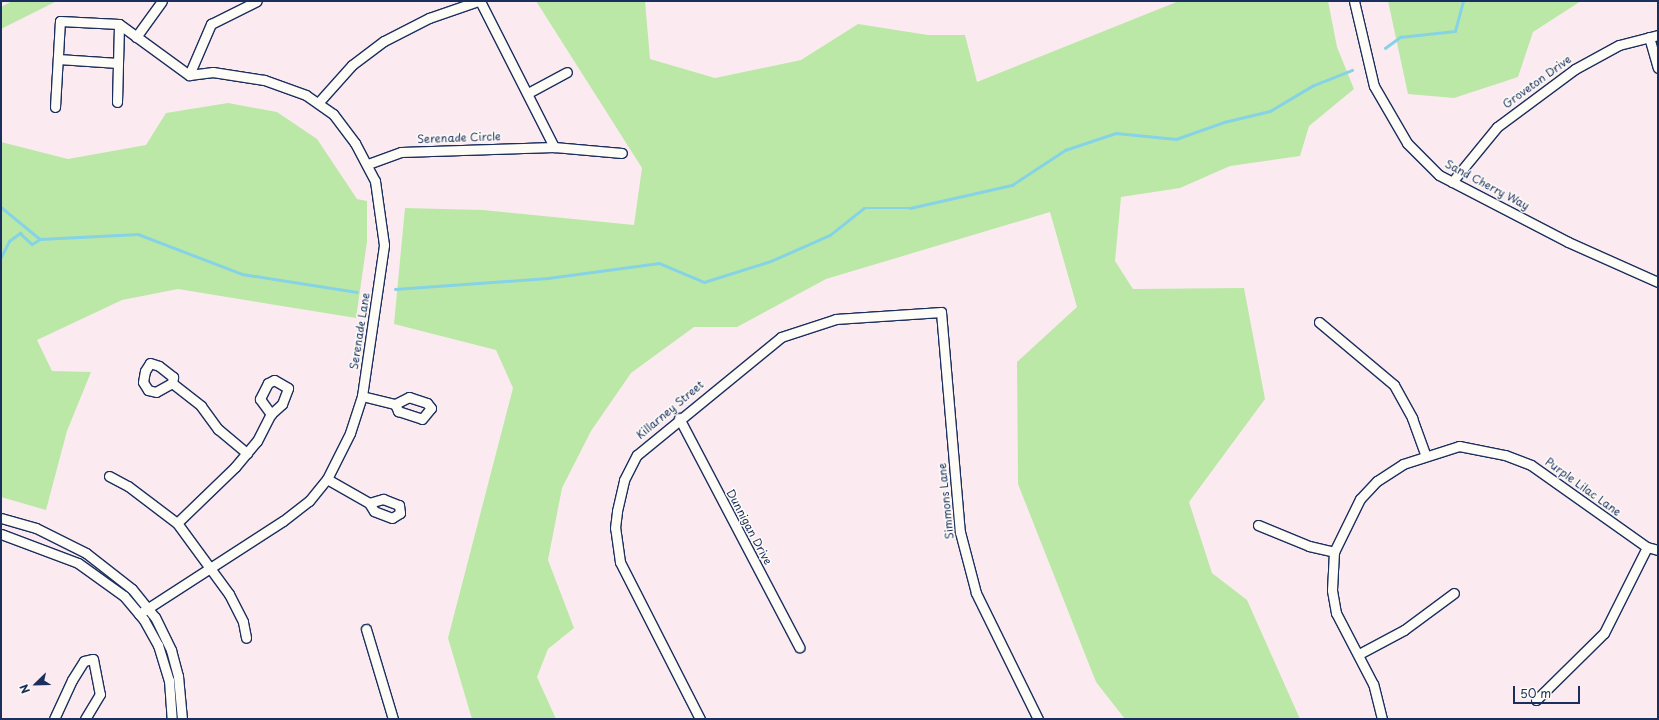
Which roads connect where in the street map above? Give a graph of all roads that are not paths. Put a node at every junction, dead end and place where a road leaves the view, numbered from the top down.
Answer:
1 (162, 1) edge
2 (257, 1) edge
3 (479, 1) edge
4 (1354, 1) edge
5 (119, 24) junction
6 (1653, 36) edge
7 (136, 37) junction
8 (58, 59) junction
9 (118, 63) junction
10 (1658, 68) edge
11 (567, 72) dead end
12 (189, 75) junction
13 (528, 93) junction
14 (116, 102) dead end
15 (318, 103) junction
16 (55, 107) dead end
17 (554, 147) junction
18 (622, 153) dead end
19 (368, 164) junction
20 (1452, 182) junction
21 (1658, 282) edge
22 (942, 312) joint
23 (1319, 322) dead end
24 (172, 383) dead end
25 (362, 396) junction
26 (395, 404) dead end
27 (270, 414) dead end
28 (679, 418) junction
29 (247, 454) junction
30 (1425, 454) junction
31 (109, 476) dead end
32 (327, 479) junction
33 (369, 503) dead end
34 (1, 518) edge
35 (177, 523) junction
36 (1258, 525) dead end
37 (1, 534) edge
38 (1647, 547) junction
39 (1658, 550) edge
40 (1334, 552) junction
41 (212, 567) junction
42 (1454, 593) dead end
43 (149, 608) junction
44 (139, 614) junction
45 (366, 629) dead end
46 (246, 638) dead end
47 (799, 647) dead end
48 (1358, 654) junction
49 (1536, 700) dead end
50 (54, 719) edge
51 (86, 719) edge
52 (172, 719) edge
53 (182, 719) edge
54 (393, 719) edge
55 (700, 719) edge
56 (1038, 719) edge
57 (1382, 719) edge

1 - 7 street
2 - 12 street
3 - 13 street
3 - 15 street
4 - 20 street, Sand Cherry Way
5 - 7 street
5 - 8 street
5 - 9 street
6 - 10 street
6 - 20 street, Groveton Drive
7 - 12 street
8 - 9 street
8 - 16 street
9 - 14 street
11 - 13 street
12 - 15 street, Serenade Lane
13 - 17 street
15 - 19 street, Serenade Lane
17 - 18 street, Serenade Circle
17 - 19 street, Serenade Circle
19 - 25 street, Serenade Lane
20 - 21 street, Sand Cherry Way
22 - 28 street, Killarney Street
22 - 56 street, Simmons Lane
23 - 30 street
24 - 29 street
25 - 26 street
25 - 32 street, Serenade Lane
27 - 29 street
28 - 47 street, Dunnigan Drive
28 - 55 street, Killarney Street
29 - 35 street
30 - 38 street, Purple Lilac Lane
30 - 40 street, Purple Lilac Lane
31 - 35 street
32 - 33 street
32 - 41 street, Serenade Lane
34 - 43 street
35 - 41 street
36 - 40 street
37 - 44 street
38 - 39 street, Purple Lilac Lane
38 - 49 street
40 - 48 street, Purple Lilac Lane
41 - 43 street, Serenade Lane
41 - 46 street
42 - 48 street
43 - 44 street, Serenade Lane
43 - 53 street
44 - 52 street
45 - 54 street
48 - 57 street, Purple Lilac Lane
50 - 51 street

